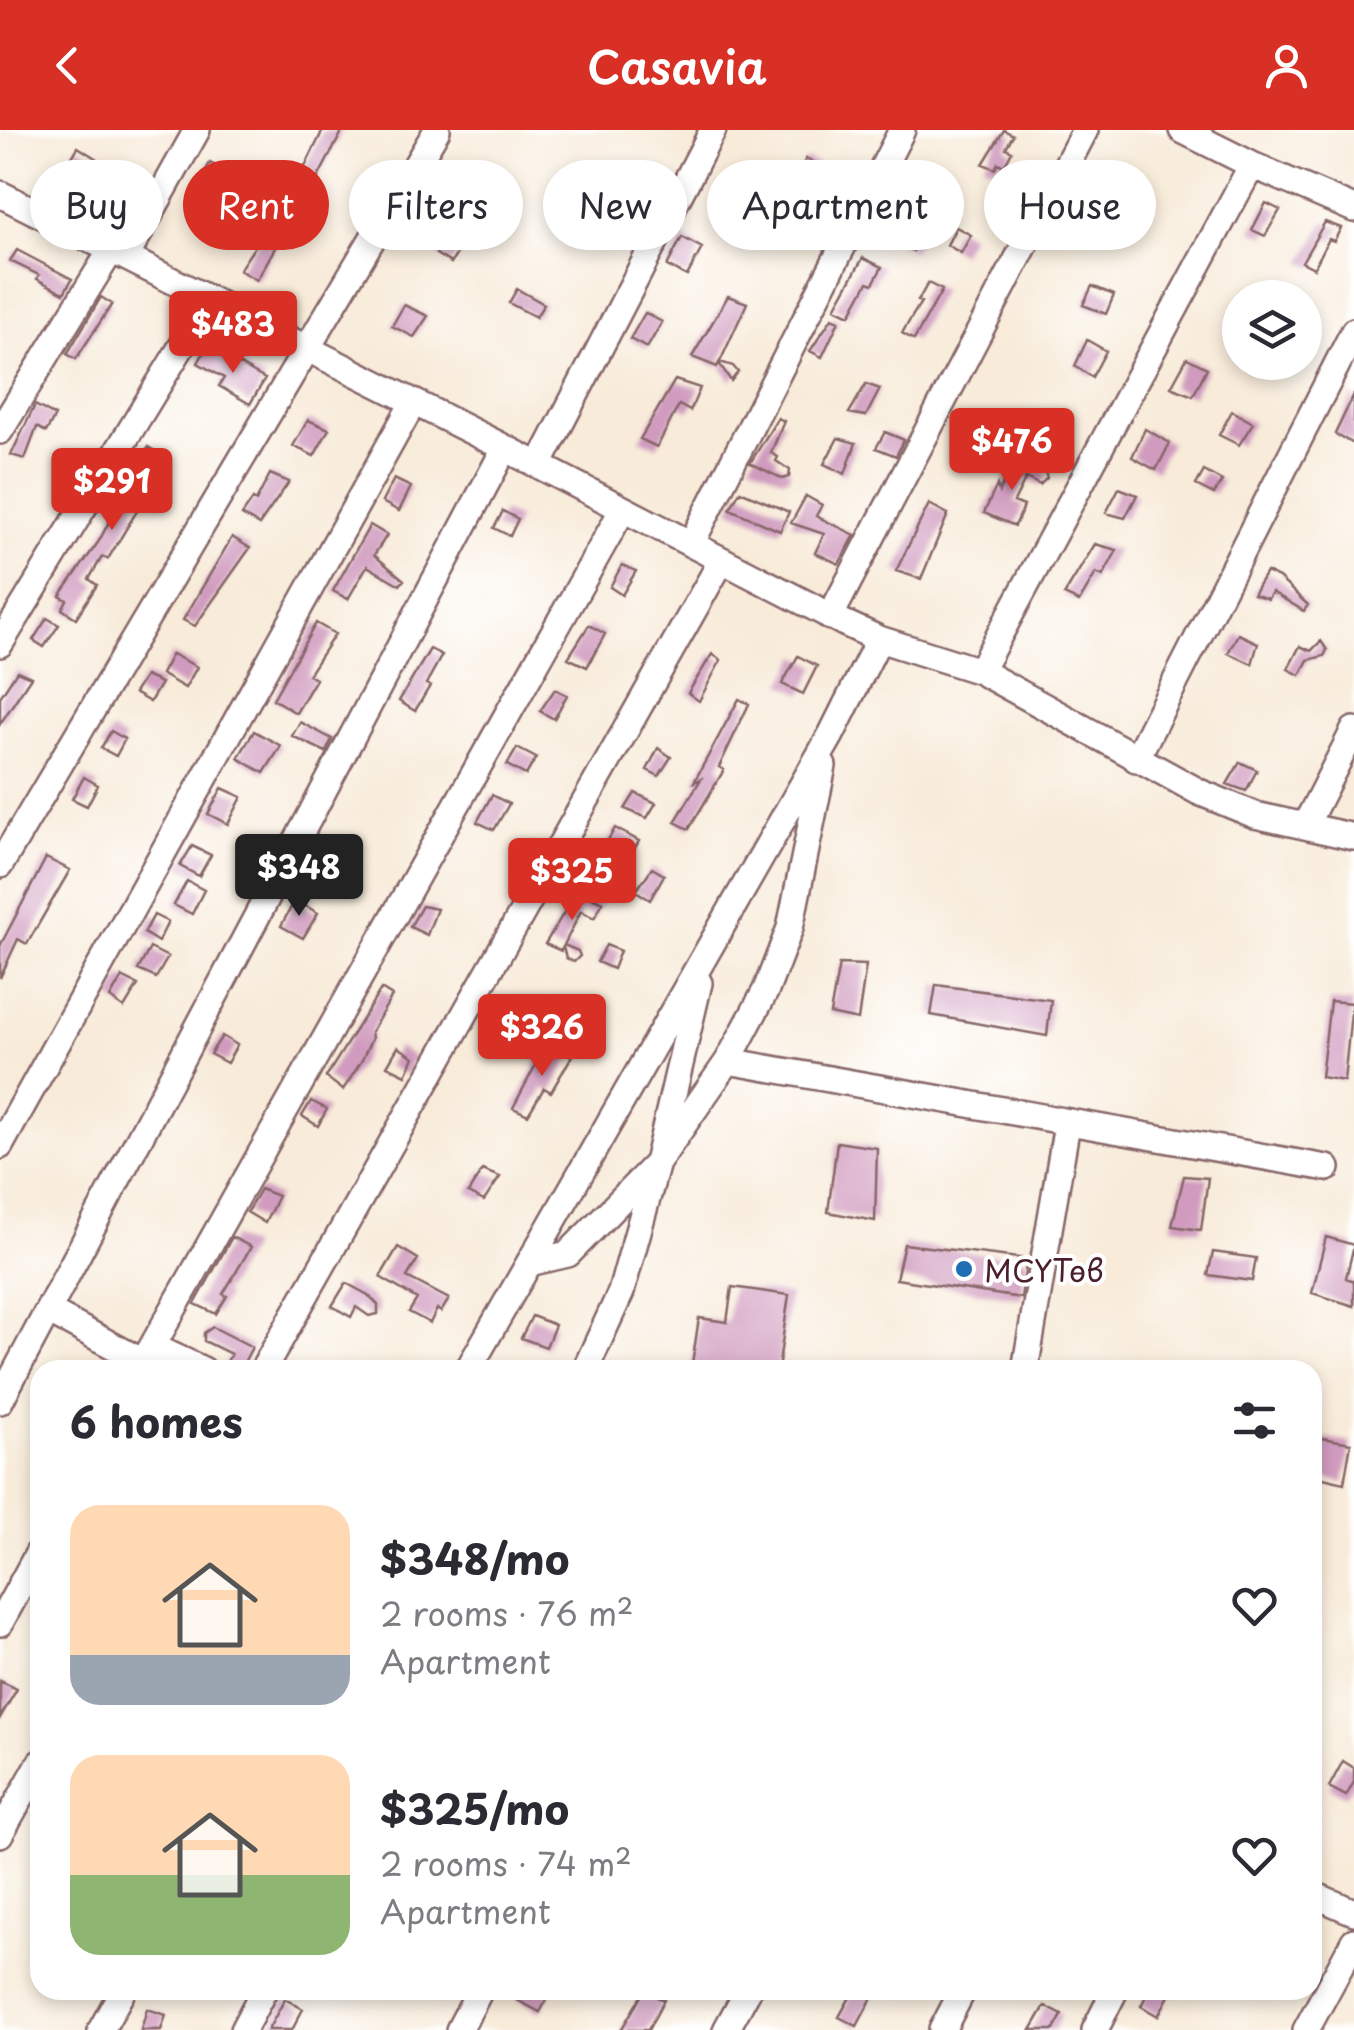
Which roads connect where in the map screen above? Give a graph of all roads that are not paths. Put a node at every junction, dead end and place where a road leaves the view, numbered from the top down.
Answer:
1 (197, 130) edge
2 (437, 130) edge
3 (713, 130) edge
4 (902, 130) edge
5 (1085, 130) edge
6 (1182, 130) edge
7 (1252, 165) junction
8 (0, 194) edge
9 (1354, 209) edge
10 (119, 253) junction
11 (210, 300) junction
12 (1354, 331) edge
13 (309, 350) junction
14 (413, 403) junction
15 (0, 431) edge
16 (505, 448) junction
17 (538, 465) junction
18 (623, 509) junction
19 (691, 544) junction
20 (722, 560) junction
21 (830, 616) junction
22 (879, 639) junction
23 (0, 644) edge
24 (980, 671) junction
25 (1354, 730) edge
26 (830, 735) junction
27 (1136, 759) junction
28 (1305, 826) junction
29 (1354, 837) edge
30 (0, 865) edge
31 (705, 956) junction
32 (728, 1061) junction
33 (1067, 1124) junction
34 (0, 1146) edge
35 (656, 1163) junction
36 (1327, 1168) dead end
37 (528, 1264) junction
38 (48, 1311) junction
39 (145, 1360) edge
40 (269, 1360) edge
41 (474, 1360) edge
42 (589, 1360) edge
43 (1027, 1360) edge
44 (0, 1401) edge
45 (30, 1568) edge
46 (0, 1623) edge
47 (30, 1781) edge
48 (0, 1834) edge
49 (1322, 1898) edge
50 (1354, 1912) edge
51 (1354, 1941) edge
52 (118, 2000) edge
53 (259, 2000) edge
54 (475, 2000) edge
55 (742, 2000) edge
56 (958, 2000) edge
57 (1110, 2000) edge
58 (101, 2030) edge
59 (243, 2030) edge
60 (459, 2030) edge
61 (726, 2030) edge
62 (942, 2030) edge
63 (1095, 2030) edge
64 (1306, 2030) edge

1 - 10 street
2 - 13 street
3 - 17 street
4 - 19 street
5 - 21 street
6 - 7 street
7 - 9 street
7 - 24 street
8 - 10 street
10 - 11 street
10 - 15 street
11 - 13 street
11 - 23 street
12 - 27 street
13 - 14 street
13 - 30 street
14 - 16 street
14 - 34 street
16 - 17 street
16 - 38 street
17 - 18 street
18 - 19 street
18 - 39 street
19 - 20 street
20 - 21 street
20 - 40 street
21 - 22 street
22 - 24 street
22 - 26 street
24 - 27 street
25 - 28 street
26 - 31 street
26 - 32 street
27 - 28 street
28 - 29 street
31 - 35 street
31 - 37 street
32 - 33 street
32 - 35 street
33 - 36 street
33 - 43 street
35 - 37 street
35 - 42 street
37 - 41 street
38 - 39 street
38 - 44 street
45 - 46 street
47 - 48 street
49 - 50 street
51 - 64 street
52 - 58 street
53 - 59 street
54 - 60 street
55 - 61 street
56 - 62 street
57 - 63 street

